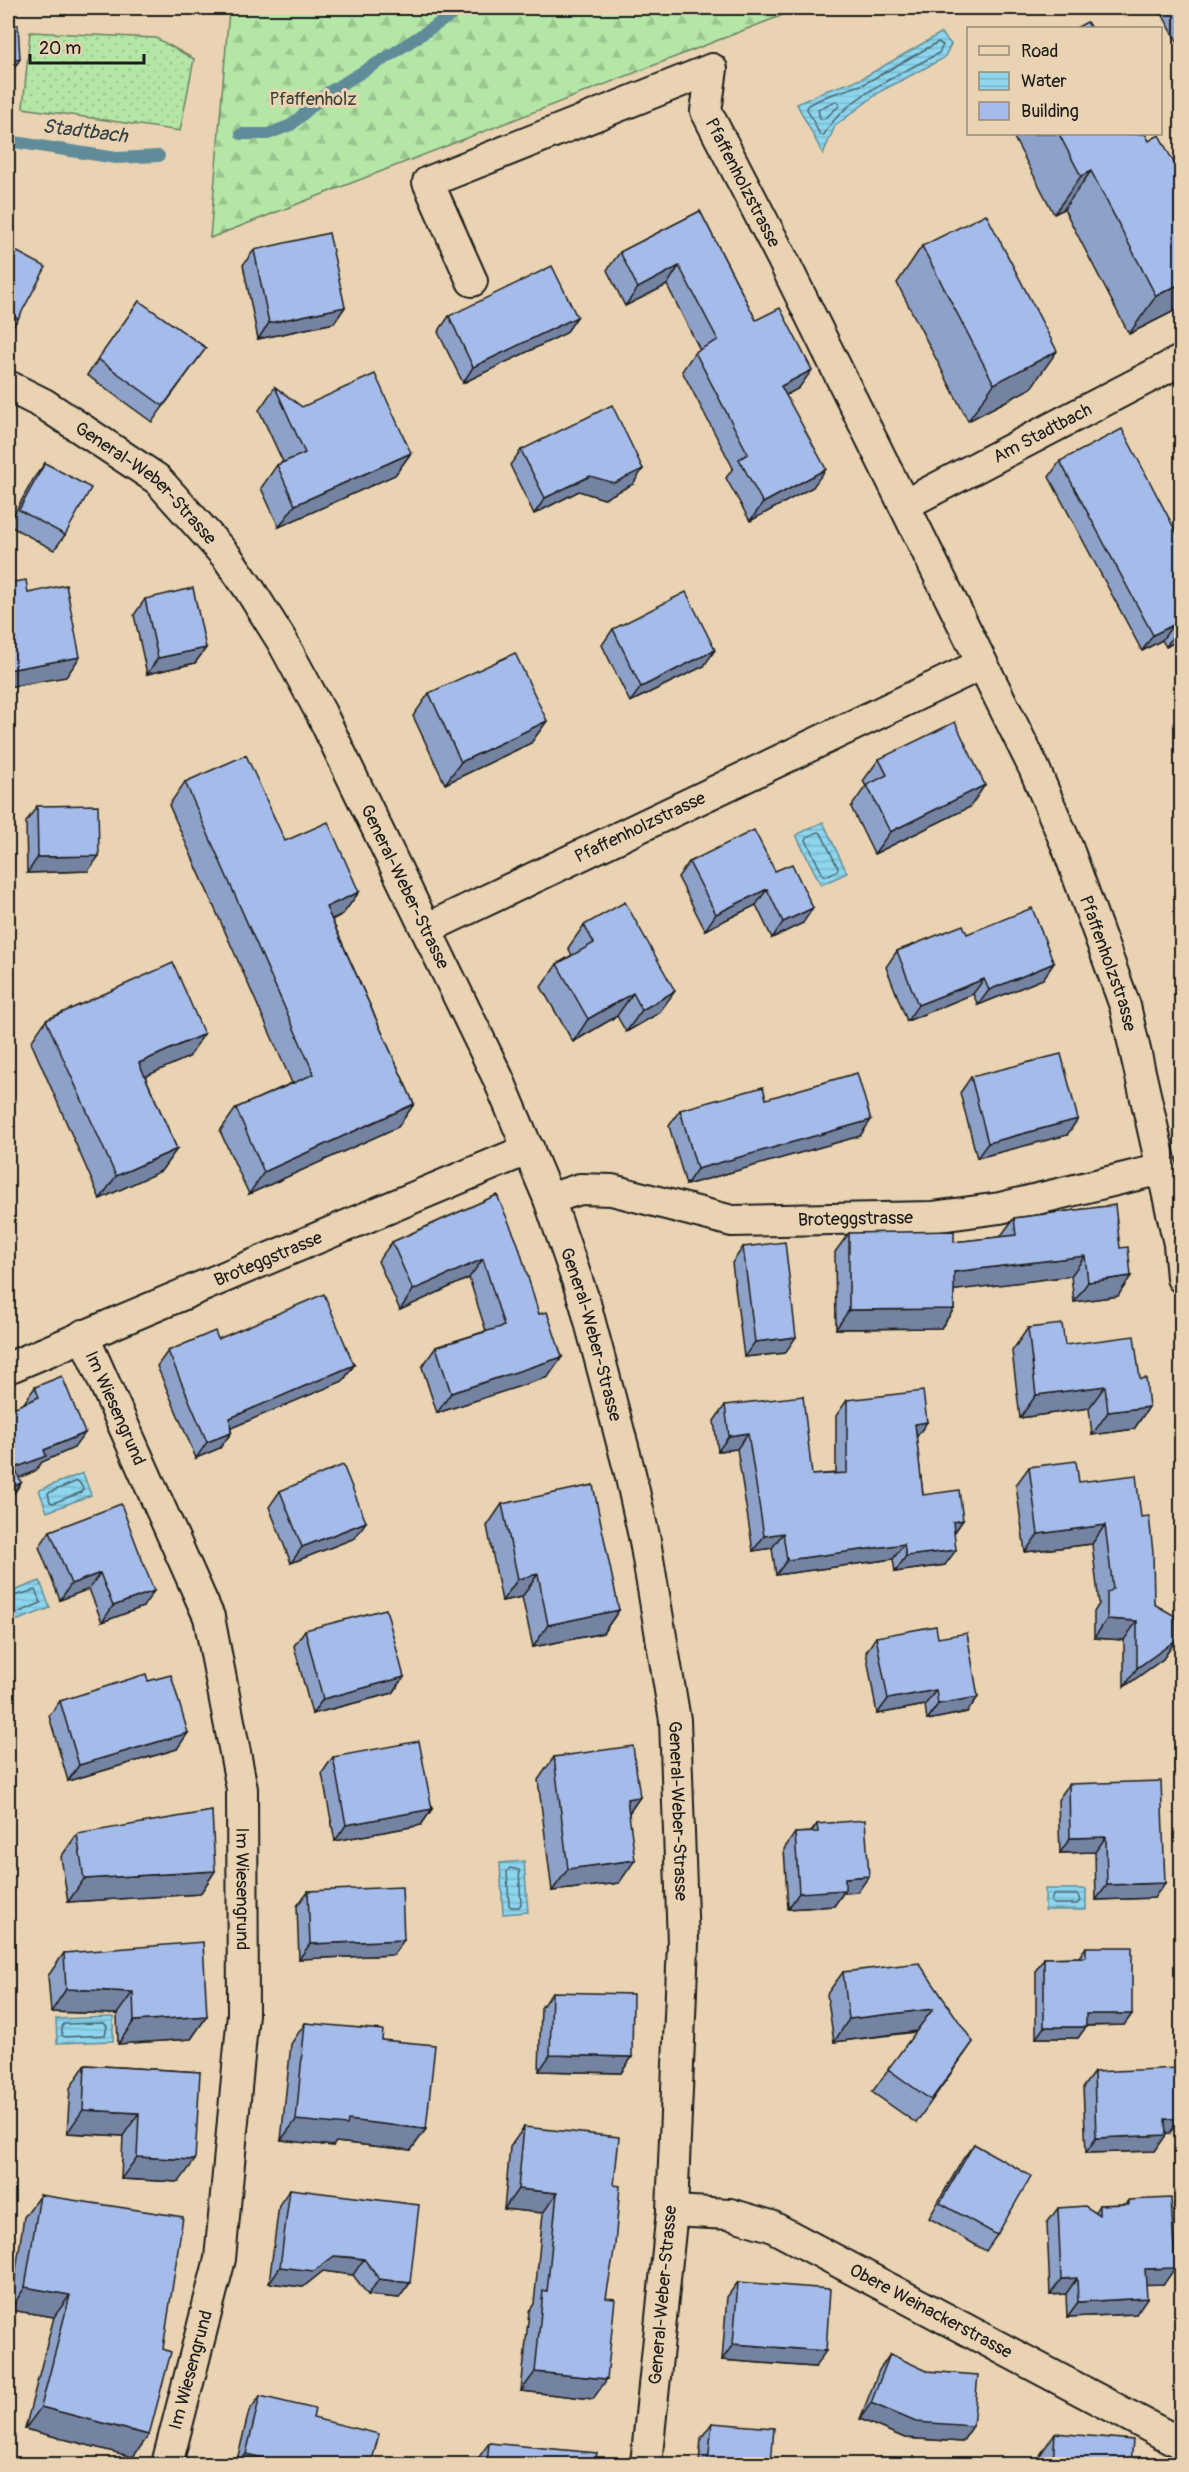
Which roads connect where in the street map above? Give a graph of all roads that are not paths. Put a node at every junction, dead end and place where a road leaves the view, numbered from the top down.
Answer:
1 (472, 281) dead end
2 (1182, 360) edge
3 (8, 386) edge
4 (904, 505) junction
5 (982, 664) junction
6 (426, 929) junction
7 (529, 1149) junction
8 (1162, 1169) junction
9 (549, 1199) junction
10 (1180, 1244) edge
11 (1182, 1278) edge
12 (83, 1335) junction
13 (8, 1368) edge
14 (672, 2211) junction
15 (1182, 2444) edge
16 (167, 2464) edge
17 (646, 2464) edge

1 - 4 street, Pfaffenholzstrasse
2 - 4 street, Am Stadtbach
3 - 6 street, General-Weber-Strasse
4 - 5 street, Pfaffenholzstrasse
5 - 6 street, Pfaffenholzstrasse
5 - 8 street, Pfaffenholzstrasse
6 - 7 street, General-Weber-Strasse
7 - 9 street, General-Weber-Strasse
7 - 12 street, Broteggstrasse
8 - 9 street, Broteggstrasse
8 - 10 street, Pfaffenholzstrasse
9 - 14 street, General-Weber-Strasse
10 - 11 street, Pfaffenholzstrasse
12 - 13 street, Broteggstrasse
12 - 16 street, Im Wiesengrund
14 - 15 street, Obere Weinackerstrasse
14 - 17 street, General-Weber-Strasse

